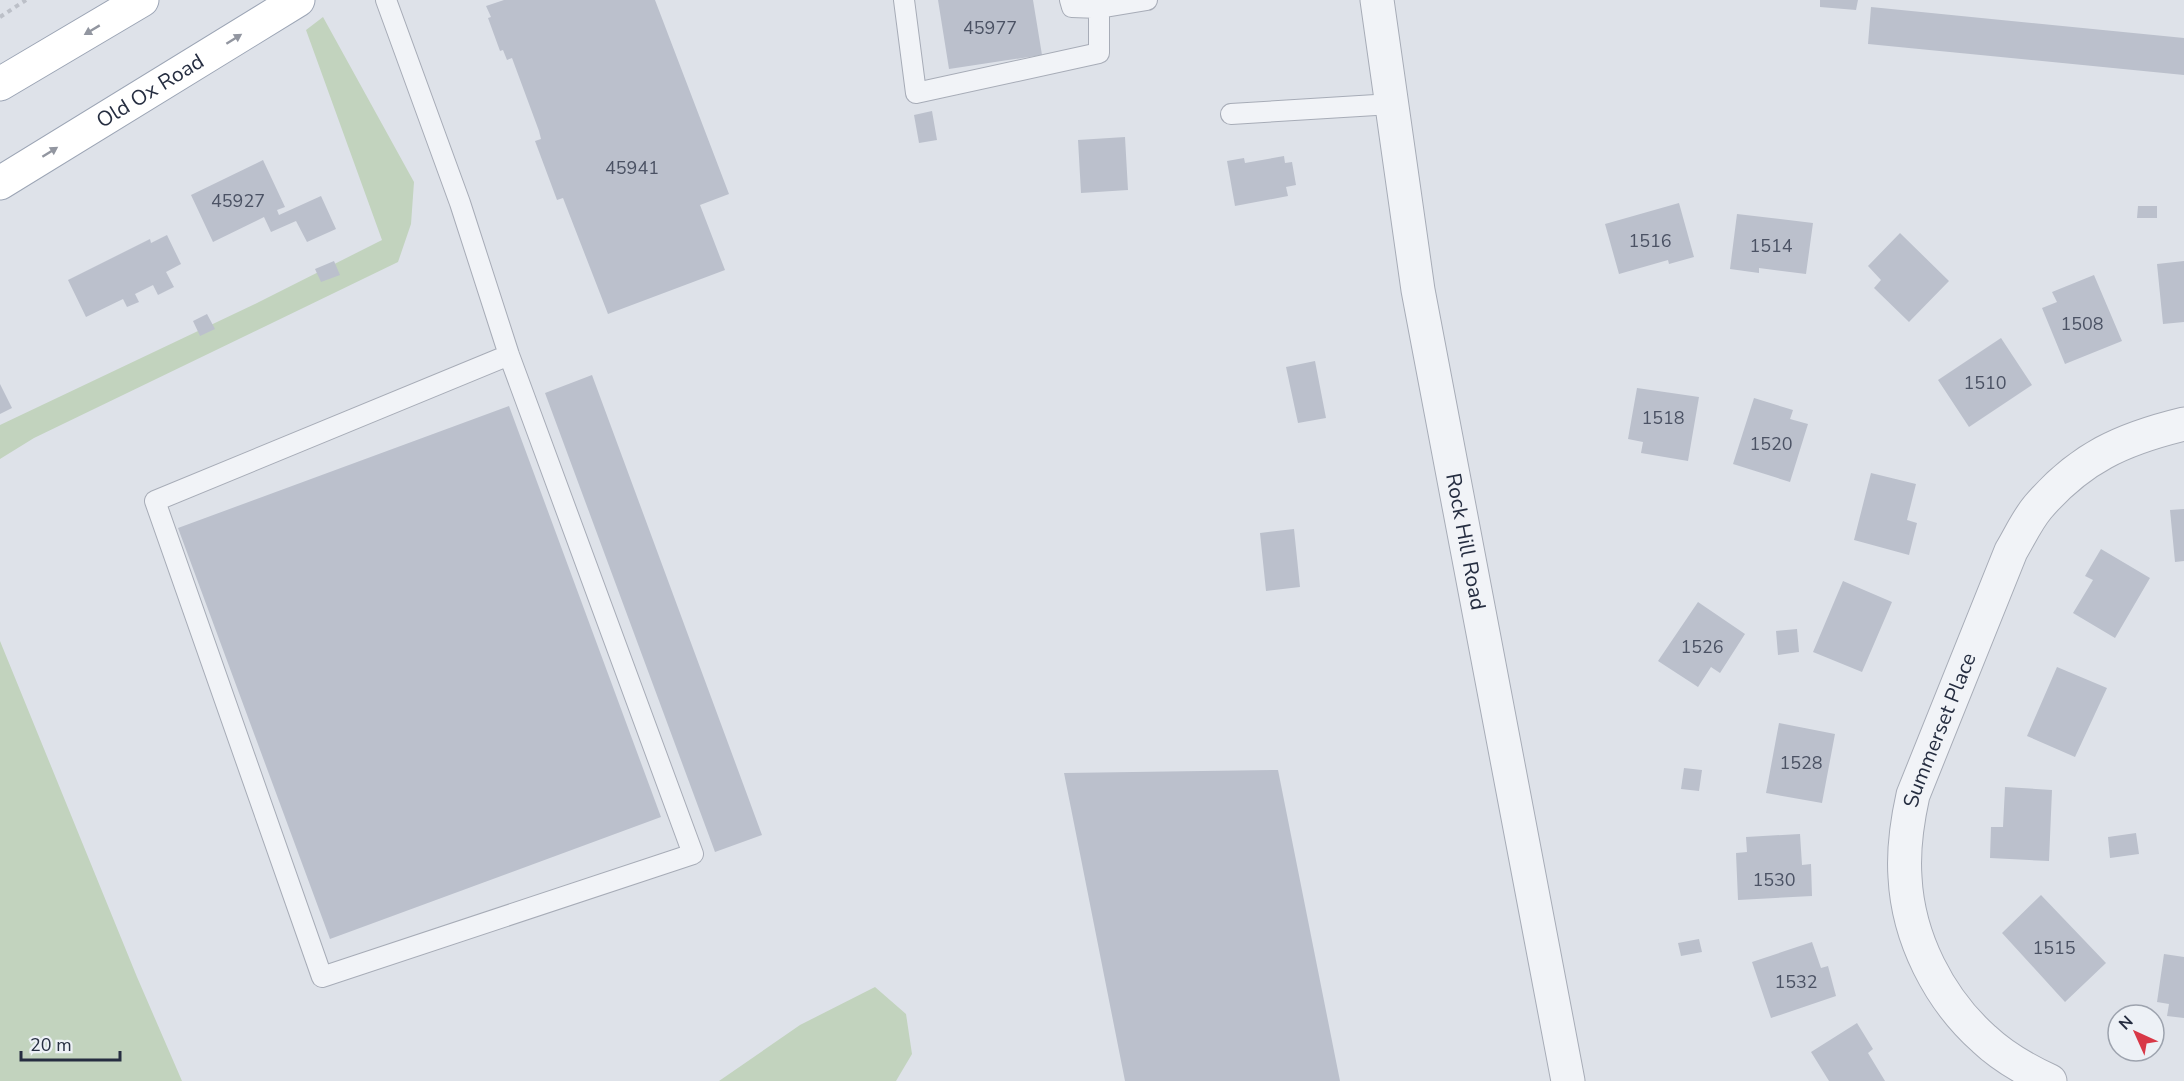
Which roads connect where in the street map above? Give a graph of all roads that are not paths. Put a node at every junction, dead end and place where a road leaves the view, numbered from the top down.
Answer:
1 (142, 0) edge
2 (298, 0) edge
3 (386, 0) edge
4 (904, 0) edge
5 (1070, 0) edge
6 (1147, 0) edge
7 (1377, 0) edge
8 (1099, 8) junction
9 (0, 84) edge
10 (1392, 104) junction
11 (1231, 114) dead end
12 (0, 183) edge
13 (508, 355) junction
14 (2184, 424) edge
15 (1568, 1081) edge
16 (2050, 1081) edge

1 -> 9 main road
12 -> 2 main road, Old Ox Road
3 - 13 lane
4 - 8 lane
5 - 8 lane
6 - 8 lane
7 - 10 street, Rock Hill Road
10 - 11 lane
10 - 15 street, Rock Hill Road
13 - 13 lane
14 - 16 street, Summerset Place

